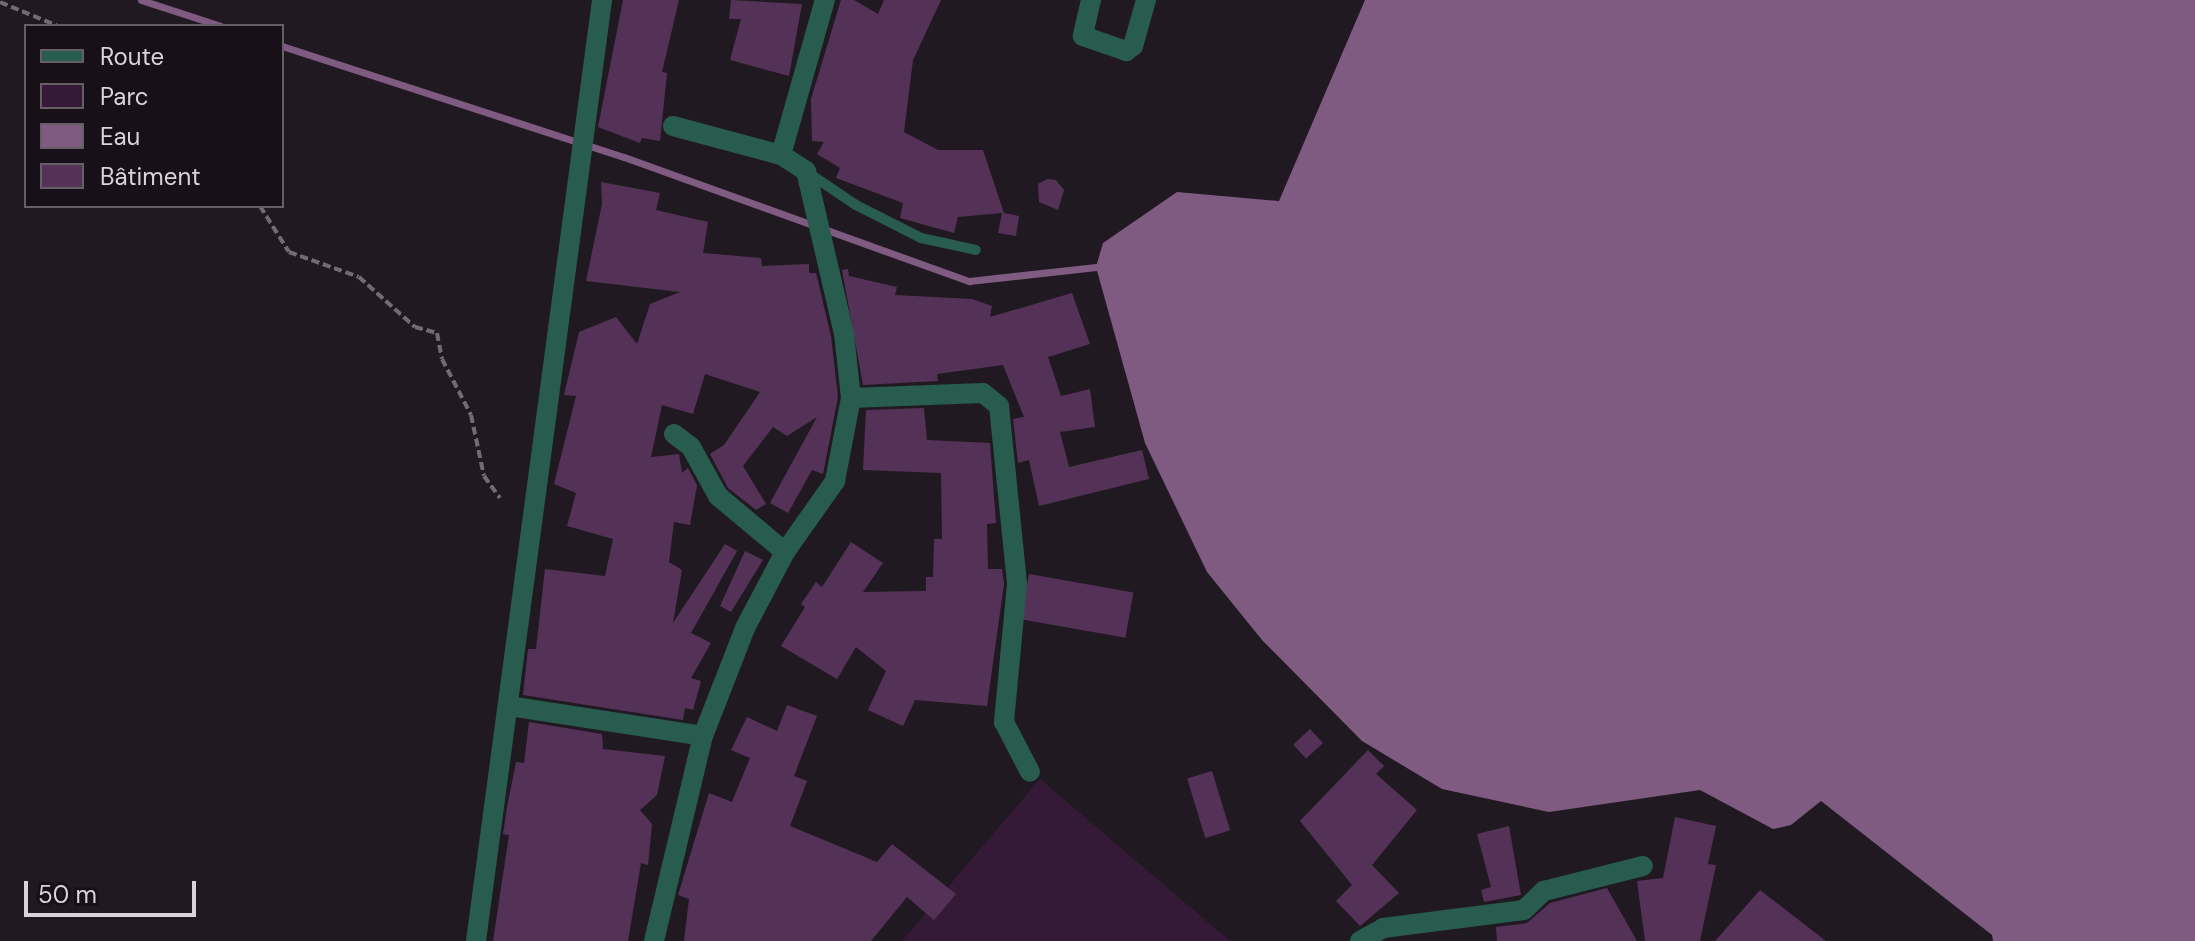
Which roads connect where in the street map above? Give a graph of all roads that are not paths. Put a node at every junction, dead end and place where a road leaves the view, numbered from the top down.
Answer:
1 (602, 0) edge
2 (825, 0) edge
3 (1091, 0) edge
4 (1146, 0) edge
5 (673, 126) dead end
6 (781, 155) junction
7 (806, 171) junction
8 (976, 250) dead end
9 (851, 398) junction
10 (674, 434) dead end
11 (785, 552) junction
12 (508, 706) junction
13 (703, 736) junction
14 (1030, 772) dead end
15 (1643, 866) dead end
16 (476, 941) edge
17 (654, 941) edge
18 (1360, 941) edge

1 - 12 street
2 - 6 street
3 - 4 street
5 - 6 street
6 - 7 street
7 - 8 lane
7 - 9 street
9 - 11 street
9 - 14 street
10 - 11 street
11 - 13 street
12 - 13 street
12 - 16 street
13 - 17 street
15 - 18 street

